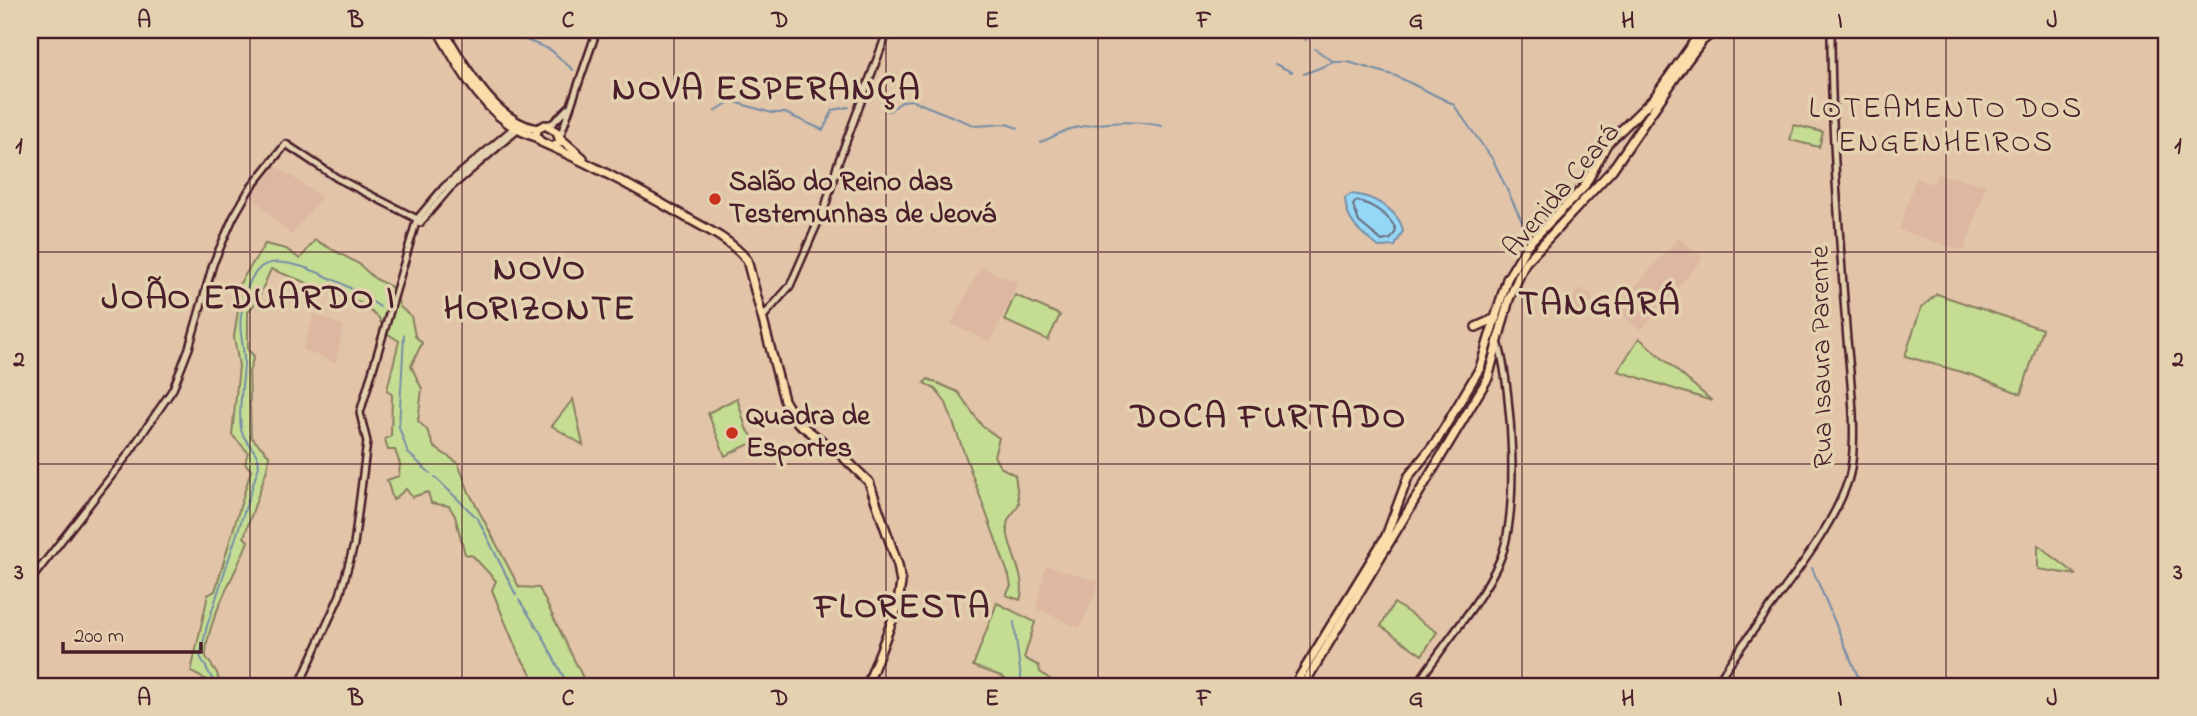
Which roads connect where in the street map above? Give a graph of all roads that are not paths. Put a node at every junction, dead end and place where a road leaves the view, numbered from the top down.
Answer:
1 (438, 30) edge
2 (443, 30) edge
3 (597, 30) edge
4 (888, 30) edge
5 (1702, 30) edge
6 (1714, 30) edge
7 (1831, 30) edge
8 (569, 106) junction
9 (517, 127) junction
10 (539, 130) junction
11 (1615, 136) junction
12 (560, 138) junction
13 (553, 147) junction
14 (1627, 149) junction
15 (1598, 160) junction
16 (594, 167) junction
17 (1612, 170) junction
18 (426, 207) junction
19 (407, 214) junction
20 (419, 220) junction
21 (763, 317) junction
22 (1496, 318) junction
23 (1491, 336) junction
24 (1499, 345) junction
25 (1423, 457) junction
26 (1430, 475) junction
27 (1405, 484) junction
28 (1420, 491) junction
29 (30, 581) edge
30 (299, 686) edge
31 (867, 686) edge
32 (1294, 686) edge
33 (1303, 686) edge
34 (1416, 686) edge
35 (1715, 686) edge

1 - 9 main road
2 - 9 main road
3 - 8 street
4 - 21 street
5 - 11 main road, Avenida Ceará
6 - 14 main road, Avenida Ceará
7 - 35 street, Rua Isaura Parente
8 - 10 street
8 - 12 street
9 - 10 main road
9 - 18 street
9 - 20 street
10 - 12 main road
10 - 13 main road
11 - 14 main road
11 - 15 main road, Avenida Ceará
12 - 13 main road
12 - 16 main road
13 - 16 main road
14 - 17 main road, Avenida Ceará
15 - 17 main road
15 - 22 main road, Avenida Ceará
16 - 21 main road
17 - 24 main road, Avenida Ceará
18 - 19 street
18 - 20 street
19 - 20 street
19 - 29 street
20 - 30 street
21 - 31 main road
22 - 23 main road, Avenida Ceará
22 - 23 main road
23 - 24 main road
23 - 25 main road, Avenida Ceará
24 - 26 main road, Avenida Ceará
24 - 34 street
25 - 26 main road
25 - 27 main road, Avenida Ceará
26 - 28 main road, Avenida Ceará
27 - 28 main road
27 - 32 main road, Avenida Ceará
28 - 33 main road, Avenida Ceará

